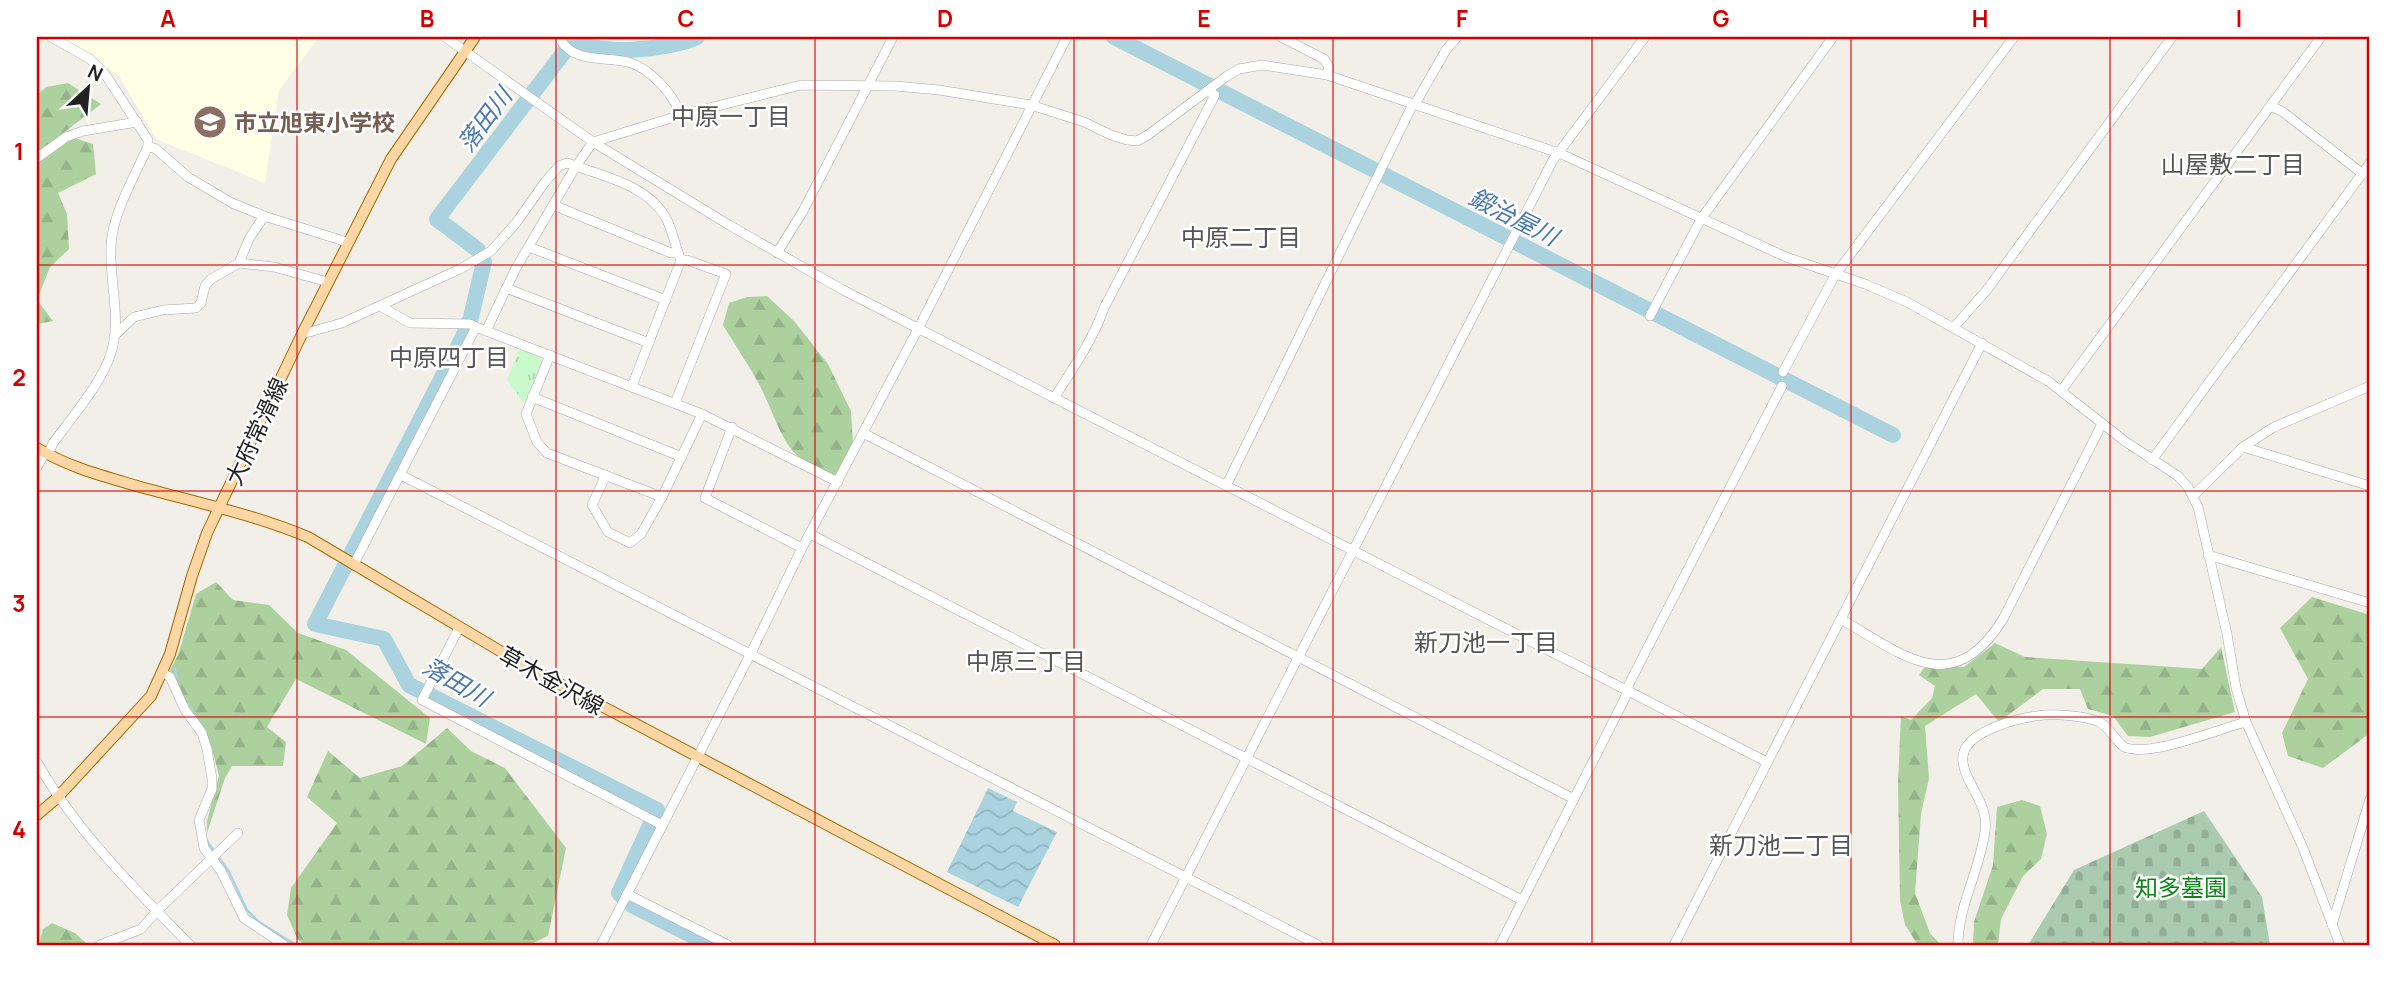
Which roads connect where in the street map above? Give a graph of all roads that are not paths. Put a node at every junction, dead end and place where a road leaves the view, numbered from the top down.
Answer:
1 (51, 37) edge
2 (445, 37) edge
3 (475, 37) edge
4 (559, 37) edge
5 (892, 37) edge
6 (1067, 37) edge
7 (1281, 37) edge
8 (1457, 37) edge
9 (1645, 37) edge
10 (1833, 37) edge
11 (2014, 37) edge
12 (2172, 37) edge
13 (2321, 37) edge
14 (466, 51) junction
15 (1327, 75) junction
16 (869, 85) junction
17 (1208, 90) junction
18 (1414, 104) junction
19 (1031, 105) junction
20 (2270, 106) junction
21 (681, 115) junction
22 (136, 122) junction
23 (593, 142) junction
24 (148, 146) junction
25 (1559, 153) junction
26 (37, 158) edge
27 (2370, 163) edge
28 (576, 166) junction
29 (2363, 174) junction
30 (553, 205) junction
31 (264, 216) junction
32 (1701, 219) junction
33 (348, 242) junction
34 (529, 247) junction
35 (778, 253) junction
36 (680, 256) junction
37 (239, 263) junction
38 (1835, 275) junction
39 (328, 282) junction
40 (506, 288) junction
41 (666, 300) junction
42 (380, 306) junction
43 (1652, 312) dead end
44 (1954, 327) junction
45 (482, 328) junction
46 (918, 329) junction
47 (302, 334) junction
48 (114, 336) junction
49 (649, 343) junction
50 (1982, 343) junction
51 (550, 355) junction
52 (1783, 372) dead end
53 (632, 386) junction
54 (1782, 386) dead end
55 (2370, 386) edge
56 (2061, 391) junction
57 (532, 397) junction
58 (1054, 398) junction
59 (675, 403) junction
60 (702, 414) junction
61 (2102, 424) junction
62 (732, 427) junction
63 (863, 433) junction
64 (2243, 447) junction
65 (43, 452) edge
66 (682, 457) junction
67 (2152, 460) junction
68 (37, 467) edge
69 (401, 475) junction
70 (606, 475) junction
71 (838, 482) junction
72 (1226, 486) junction
73 (2370, 486) edge
74 (2193, 496) junction
75 (662, 497) junction
76 (219, 508) junction
77 (810, 534) junction
78 (802, 548) junction
79 (1354, 551) junction
80 (2208, 555) junction
81 (354, 564) junction
82 (2370, 603) edge
83 (1840, 619) junction
84 (459, 628) junction
85 (751, 653) junction
86 (1299, 657) junction
87 (162, 672) junction
88 (1627, 691) junction
89 (2246, 722) junction
90 (697, 757) junction
91 (1246, 759) junction
92 (37, 762) edge
93 (1767, 762) junction
94 (57, 798) junction
95 (1574, 799) junction
96 (2370, 799) edge
97 (37, 815) edge
98 (662, 825) junction
99 (238, 833) dead end
100 (212, 857) junction
101 (1185, 878) junction
102 (627, 894) junction
103 (1522, 900) junction
104 (157, 911) junction
105 (2332, 925) junction
106 (100, 945) edge
107 (190, 945) edge
108 (284, 945) edge
109 (601, 945) edge
110 (728, 945) edge
111 (1055, 945) edge
112 (1151, 945) edge
113 (1318, 945) edge
114 (1500, 945) edge
115 (1674, 945) edge
116 (1958, 945) edge
117 (2340, 945) edge

1 - 22 street
2 - 14 street
3 - 14 main road, 大府常滑線
4 - 21 street
5 - 16 street
6 - 19 street
7 - 15 street
8 - 18 street
9 - 25 street
10 - 32 street
11 - 38 street
12 - 44 street
13 - 20 street
14 - 23 street
14 - 33 main road, 大府常滑線
15 - 17 street
15 - 18 street
16 - 19 street
16 - 21 street
16 - 35 street
17 - 19 street
17 - 58 street
18 - 25 street
18 - 72 street
19 - 46 street
20 - 29 street
20 - 56 street
21 - 23 street
22 - 24 street
22 - 26 street
23 - 28 street
23 - 35 street
24 - 31 street
24 - 48 street
25 - 32 street
25 - 79 street
27 - 29 street
28 - 30 street
28 - 36 street
28 - 42 street
29 - 67 street
30 - 34 street
30 - 36 street
31 - 33 street
31 - 37 street
32 - 38 street
32 - 43 street
33 - 39 main road, 大府常滑線
34 - 40 street
34 - 41 street
35 - 46 street
36 - 41 street
36 - 59 street
37 - 39 street
37 - 48 street
38 - 44 street
38 - 52 street
39 - 47 main road, 大府常滑線
40 - 45 street
40 - 49 street
41 - 49 street
42 - 45 street
42 - 47 street
44 - 50 street
45 - 51 street
45 - 69 street
46 - 58 street
46 - 63 street
47 - 76 main road, 大府常滑線
48 - 65 street
49 - 53 street
50 - 56 street
50 - 83 street
51 - 53 street
51 - 57 street
53 - 59 street
54 - 88 street
55 - 64 street
56 - 61 street
57 - 66 street
57 - 70 street
58 - 72 street
59 - 60 street
60 - 62 street
60 - 66 street
61 - 67 street
61 - 83 street
62 - 71 street
62 - 78 street
63 - 71 street
63 - 86 street
64 - 73 street
64 - 74 street
65 - 68 street
65 - 76 main road, 草木金沢線
66 - 75 street
67 - 74 street
69 - 81 street
69 - 85 street
70 - 75 street
70 - 75 street
71 - 77 street
72 - 79 street
74 - 80 street
76 - 81 main road, 草木金沢線
76 - 87 main road, 大府常滑線
77 - 78 street
77 - 91 street
78 - 85 street
79 - 86 street
79 - 88 street
80 - 82 street
80 - 89 street
81 - 84 main road, 草木金沢線
83 - 93 street
84 - 90 main road, 草木金沢線
84 - 98 street
85 - 90 street
85 - 101 street
86 - 91 street
86 - 95 street
87 - 94 main road, 大府常滑線
87 - 100 street
88 - 93 street
88 - 95 street
89 - 105 street
89 - 116 street
90 - 98 street
90 - 111 main road, 草木金沢線
91 - 101 street
91 - 103 street
92 - 94 street
93 - 115 street
94 - 97 main road, 大府常滑線
94 - 104 street
95 - 103 street
96 - 105 street
98 - 102 street
99 - 100 street
100 - 104 street
100 - 108 street
101 - 112 street
101 - 113 street
102 - 109 street
102 - 110 street
103 - 114 street
104 - 106 street
104 - 107 street
105 - 117 street

